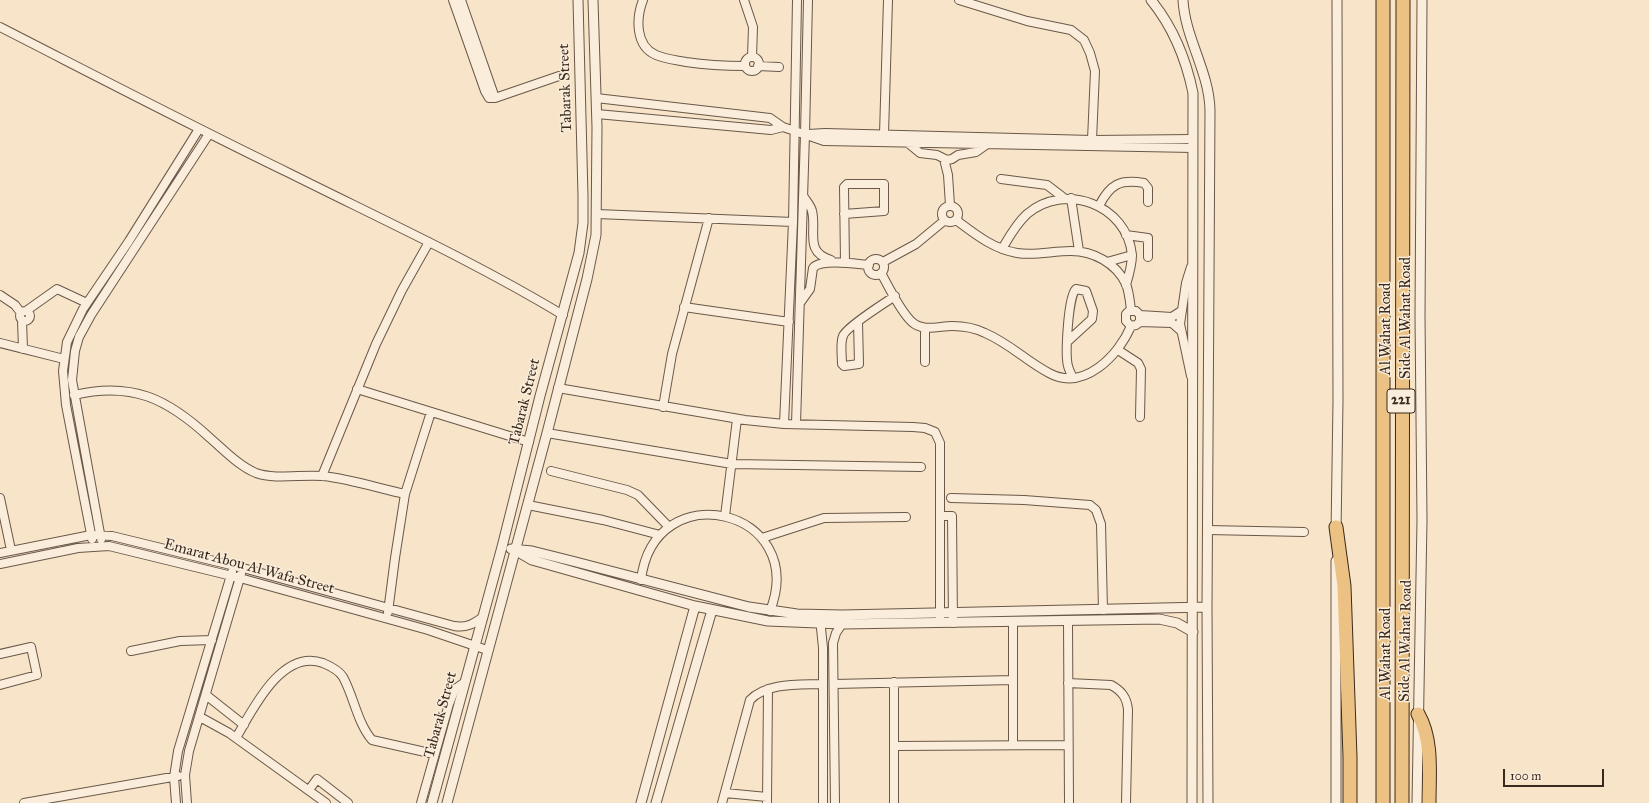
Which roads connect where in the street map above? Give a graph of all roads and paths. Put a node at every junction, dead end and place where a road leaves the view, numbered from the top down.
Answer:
1 (453, 0) edge
2 (461, 0) edge
3 (578, 0) edge
4 (592, 0) edge
5 (643, 0) edge
6 (744, 0) edge
7 (797, 0) edge
8 (808, 0) edge
9 (888, 0) edge
10 (960, 0) edge
11 (1150, 0) edge
12 (1183, 0) edge
13 (1337, 0) edge
14 (1383, 0) edge
15 (1403, 0) edge
16 (1422, 0) edge
17 (0, 26) edge
18 (579, 36) junction
19 (594, 36) junction
20 (1192, 42) junction
21 (1180, 47) junction
22 (752, 57) junction
23 (745, 66) junction
24 (758, 66) junction
25 (779, 66) dead end
26 (559, 76) dead end
27 (496, 98) junction
28 (596, 98) junction
29 (715, 113) junction
30 (597, 114) junction
31 (714, 124) junction
32 (582, 127) junction
33 (597, 127) junction
34 (783, 127) junction
35 (199, 129) junction
36 (793, 129) junction
37 (209, 134) junction
38 (806, 134) junction
39 (884, 134) junction
40 (1092, 140) junction
41 (908, 143) junction
42 (1118, 143) junction
43 (1193, 144) junction
44 (986, 145) junction
45 (948, 159) junction
46 (1001, 179) dead end
47 (583, 188) junction
48 (597, 189) junction
49 (804, 198) junction
50 (1067, 198) junction
51 (1148, 202) dead end
52 (950, 205) junction
53 (1099, 206) junction
54 (597, 214) junction
55 (844, 214) junction
56 (709, 218) junction
57 (945, 220) junction
58 (956, 220) junction
59 (792, 222) junction
60 (1126, 235) junction
61 (792, 238) junction
62 (802, 239) junction
63 (429, 242) junction
64 (1002, 250) junction
65 (1079, 252) junction
66 (818, 253) junction
67 (1132, 255) junction
68 (1148, 257) dead end
69 (1194, 258) junction
70 (835, 262) junction
71 (883, 262) junction
72 (1107, 262) junction
73 (818, 263) junction
74 (845, 263) junction
75 (869, 265) junction
76 (881, 273) junction
77 (1126, 285) junction
78 (0, 295) edge
79 (895, 296) junction
80 (87, 303) junction
81 (800, 303) junction
82 (684, 307) junction
83 (1132, 310) junction
84 (1182, 311) junction
85 (23, 315) junction
86 (562, 315) junction
87 (78, 317) junction
88 (1140, 319) junction
89 (87, 322) junction
90 (789, 322) junction
91 (858, 322) junction
92 (1131, 326) junction
93 (925, 328) junction
94 (1180, 330) junction
95 (1068, 341) junction
96 (0, 343) edge
97 (23, 349) junction
98 (1118, 350) junction
99 (64, 359) junction
100 (925, 362) dead end
101 (1073, 378) junction
102 (1193, 384) junction
103 (558, 388) junction
104 (357, 389) junction
105 (74, 395) junction
106 (663, 407) junction
107 (727, 408) dead end
108 (431, 412) junction
109 (725, 417) junction
110 (1140, 417) dead end
111 (737, 419) junction
112 (784, 424) junction
113 (796, 424) junction
114 (547, 433) junction
115 (529, 442) junction
116 (1192, 460) junction
117 (1208, 460) junction
118 (732, 464) junction
119 (524, 465) junction
120 (921, 467) dead end
121 (538, 468) junction
122 (550, 471) dead end
123 (322, 476) junction
124 (405, 494) junction
125 (0, 498) edge
126 (951, 498) dead end
127 (528, 505) junction
128 (95, 511) junction
129 (86, 513) junction
130 (725, 516) junction
131 (941, 516) junction
132 (906, 517) dead end
133 (669, 527) junction
134 (1336, 527) junction
135 (1208, 530) junction
136 (1304, 532) dead end
137 (100, 534) junction
138 (91, 535) junction
139 (660, 535) junction
140 (762, 538) junction
141 (93, 546) junction
142 (102, 546) junction
143 (502, 547) junction
144 (11, 550) junction
145 (515, 550) junction
146 (0, 553) edge
147 (0, 564) edge
148 (234, 565) junction
149 (243, 568) junction
150 (231, 576) junction
151 (240, 578) junction
152 (641, 580) junction
153 (695, 606) junction
154 (1207, 607) junction
155 (389, 608) junction
156 (1192, 608) junction
157 (712, 610) junction
158 (1102, 610) junction
159 (770, 611) junction
160 (940, 612) junction
161 (953, 612) junction
162 (483, 617) junction
163 (387, 619) junction
164 (820, 619) junction
165 (1013, 622) junction
166 (1068, 622) junction
167 (940, 623) junction
168 (953, 623) junction
169 (842, 624) junction
170 (1193, 632) junction
171 (212, 640) junction
172 (823, 643) junction
173 (833, 643) junction
174 (474, 645) junction
175 (131, 650) dead end
176 (487, 650) junction
177 (0, 652) edge
178 (1013, 680) junction
179 (465, 682) junction
180 (894, 682) junction
181 (1068, 683) junction
182 (823, 684) junction
183 (834, 684) junction
184 (0, 685) edge
185 (768, 689) junction
186 (206, 695) junction
187 (1418, 714) junction
188 (200, 717) junction
189 (244, 725) junction
190 (236, 738) junction
191 (1013, 745) junction
192 (1068, 745) junction
193 (894, 746) junction
194 (434, 754) junction
195 (1208, 761) junction
196 (1192, 762) junction
197 (185, 775) junction
198 (174, 777) junction
199 (309, 790) junction
200 (334, 792) junction
201 (725, 793) junction
202 (767, 800) edge
203 (24, 803) edge
204 (176, 803) edge
205 (187, 803) edge
206 (326, 803) edge
207 (348, 803) edge
208 (421, 803) edge
209 (432, 803) edge
210 (447, 803) edge
211 (641, 803) edge
212 (656, 803) edge
213 (722, 803) edge
214 (823, 803) edge
215 (835, 803) edge
216 (894, 803) edge
217 (1069, 803) edge
218 (1126, 803) edge
219 (1192, 803) edge
220 (1208, 803) edge
221 (1336, 803) edge
222 (1350, 803) edge
223 (1383, 803) edge
224 (1402, 803) edge
225 (1417, 803) edge
226 (1429, 803) edge

1 - 27 street
2 - 27 street
3 - 18 street, Tabarak Street
4 - 19 street, Tabarak Street
5 - 23 street
6 - 22 street
7 - 36 street
8 - 38 street
9 - 39 street
10 - 40 street
11 - 21 street
12 - 20 street
13 - 134 street
14 - 223 highway, Al Wahat Road / 221
15 - 224 highway, Al Wahat Road / 221
16 - 187 street, Side Al Wahat Road
17 - 35 street
18 - 19 street
18 - 32 street, Tabarak Street
19 - 28 street, Tabarak Street
20 - 21 street
20 - 117 street
21 - 43 street
22 - 23 street
22 - 24 street
23 - 24 street
24 - 25 street
26 - 27 street
28 - 29 street
28 - 30 street, Tabarak Street
29 - 31 street
29 - 34 street
30 - 31 street
30 - 33 street, Tabarak Street
31 - 34 street
32 - 33 street
32 - 47 street, Tabarak Street
33 - 48 street, Tabarak Street
34 - 36 street
35 - 37 street
35 - 80 street
36 - 38 street
36 - 59 street
37 - 63 street
37 - 89 street
38 - 39 street
38 - 41 street
38 - 49 street
39 - 40 street
40 - 42 street
41 - 44 street
41 - 45 street
42 - 43 street
42 - 44 street
43 - 69 street
44 - 45 street
45 - 52 street
46 - 50 street
47 - 48 street
47 - 86 street, Tabarak Street
48 - 54 street, Tabarak Street
49 - 62 street
49 - 66 street
50 - 53 street
50 - 64 street
50 - 65 street
51 - 53 street
52 - 57 street
52 - 58 street
53 - 60 street
54 - 56 street
54 - 103 street, Tabarak Street
55 - 55 street
55 - 74 street
56 - 59 street
56 - 82 street
57 - 58 street
57 - 71 street
58 - 64 street
59 - 61 street
60 - 67 street
60 - 68 street
61 - 62 street
61 - 90 street
62 - 81 street
63 - 86 street
63 - 104 street
64 - 65 street
65 - 72 street
66 - 70 street
66 - 73 street
67 - 72 street
67 - 77 street
69 - 84 street
69 - 102 street
70 - 73 street
70 - 74 street
71 - 75 street
71 - 76 street
72 - 77 street
73 - 81 street
74 - 75 street
75 - 76 street
76 - 79 street
77 - 83 street
78 - 85 street
79 - 91 street
79 - 93 street
80 - 85 street
80 - 87 street
81 - 113 street
82 - 90 street
82 - 106 street
83 - 88 street
83 - 92 street
84 - 88 street
84 - 94 street
85 - 97 street
86 - 115 street, Tabarak Street
87 - 89 street
87 - 99 street
88 - 92 street
88 - 94 street
89 - 105 street
90 - 112 street
91 - 91 street
92 - 98 street
93 - 100 street
93 - 101 street
94 - 102 street
95 - 95 street
95 - 101 street
96 - 97 street
97 - 99 street
98 - 101 street
98 - 110 street
99 - 129 street
102 - 116 street
103 - 106 street
103 - 114 street, Tabarak Street
104 - 108 street
104 - 123 street
105 - 123 street
105 - 128 street
106 - 109 street
107 - 109 street
108 - 115 street
108 - 124 street
109 - 111 street
111 - 112 street
111 - 118 street
112 - 113 street
113 - 131 street
114 - 118 street
114 - 121 street, Tabarak Street
115 - 119 street, Tabarak Street
116 - 117 street
116 - 156 street
117 - 135 street
118 - 120 street
118 - 130 street
119 - 121 street
119 - 143 street, Tabarak Street
121 - 127 street, Tabarak Street
122 - 133 street
123 - 124 street
124 - 155 street
125 - 144 street
126 - 158 street
127 - 139 street
127 - 145 street, Tabarak Street
128 - 129 street
128 - 137 street
129 - 138 street
130 - 133 street
130 - 140 street
131 - 160 street
131 - 161 street
132 - 140 street
133 - 139 street
134 - 221 street
134 - 222 highway
135 - 136 street
135 - 154 street
137 - 138 street, Emarat Abou Al Wafa Street
137 - 142 street
137 - 148 street, Emarat Abou Al Wafa Street
138 - 141 street
138 - 144 street, Emarat Abou Al Wafa Street
139 - 152 street
140 - 159 street
141 - 142 street, Emarat Abou Al Wafa Street
141 - 147 street, Emarat Abou Al Wafa Street
142 - 150 street, Emarat Abou Al Wafa Street
143 - 145 street
143 - 162 street, Tabarak Street
144 - 146 street, Emarat Abou Al Wafa Street
145 - 152 street
145 - 153 street
145 - 176 street, Tabarak Street
148 - 149 street, Emarat Abou Al Wafa Street
148 - 150 street
149 - 151 street
149 - 155 street, Emarat Abou Al Wafa Street
150 - 151 street, Emarat Abou Al Wafa Street
150 - 171 street
151 - 163 street, Emarat Abou Al Wafa Street
151 - 186 street
152 - 159 street
153 - 157 street
153 - 211 street
154 - 156 street
154 - 195 street
155 - 162 street, Emarat Abou Al Wafa Street
155 - 163 street
156 - 158 street
156 - 170 street
157 - 164 street
157 - 212 street
158 - 161 street
159 - 164 street
160 - 161 street
160 - 164 street
160 - 167 street
161 - 168 street
162 - 174 street, Tabarak Street
163 - 174 street, Emarat Abou Al Wafa Street
164 - 169 street
164 - 172 street
165 - 166 street
165 - 168 street
165 - 178 street
166 - 170 street
166 - 181 street
167 - 168 street
167 - 169 street
169 - 173 street
170 - 196 street
171 - 175 street
171 - 198 street
172 - 173 street
172 - 182 street
173 - 183 street
174 - 176 street, Emarat Abou Al Wafa Street
174 - 179 street, Tabarak Street
176 - 210 street, Tabarak Street
177 - 184 street
178 - 180 street
178 - 191 street
179 - 194 street
179 - 209 street, Tabarak Street
180 - 183 street
180 - 193 street
181 - 192 street
181 - 218 street
182 - 185 street
182 - 214 street
183 - 215 street
185 - 201 street
185 - 202 street
186 - 188 street
186 - 189 street
187 - 225 street, Side Al Wahat Road
187 - 226 highway
188 - 190 street
188 - 197 street
189 - 190 street
189 - 194 street
190 - 199 street
191 - 192 street
191 - 193 street
192 - 217 street
193 - 216 street
194 - 208 street
195 - 196 street
195 - 220 street
196 - 219 street
197 - 198 street
197 - 205 street
198 - 203 street
198 - 204 street
199 - 200 street
199 - 206 street
200 - 206 street
200 - 207 street
201 - 202 street
201 - 213 street

